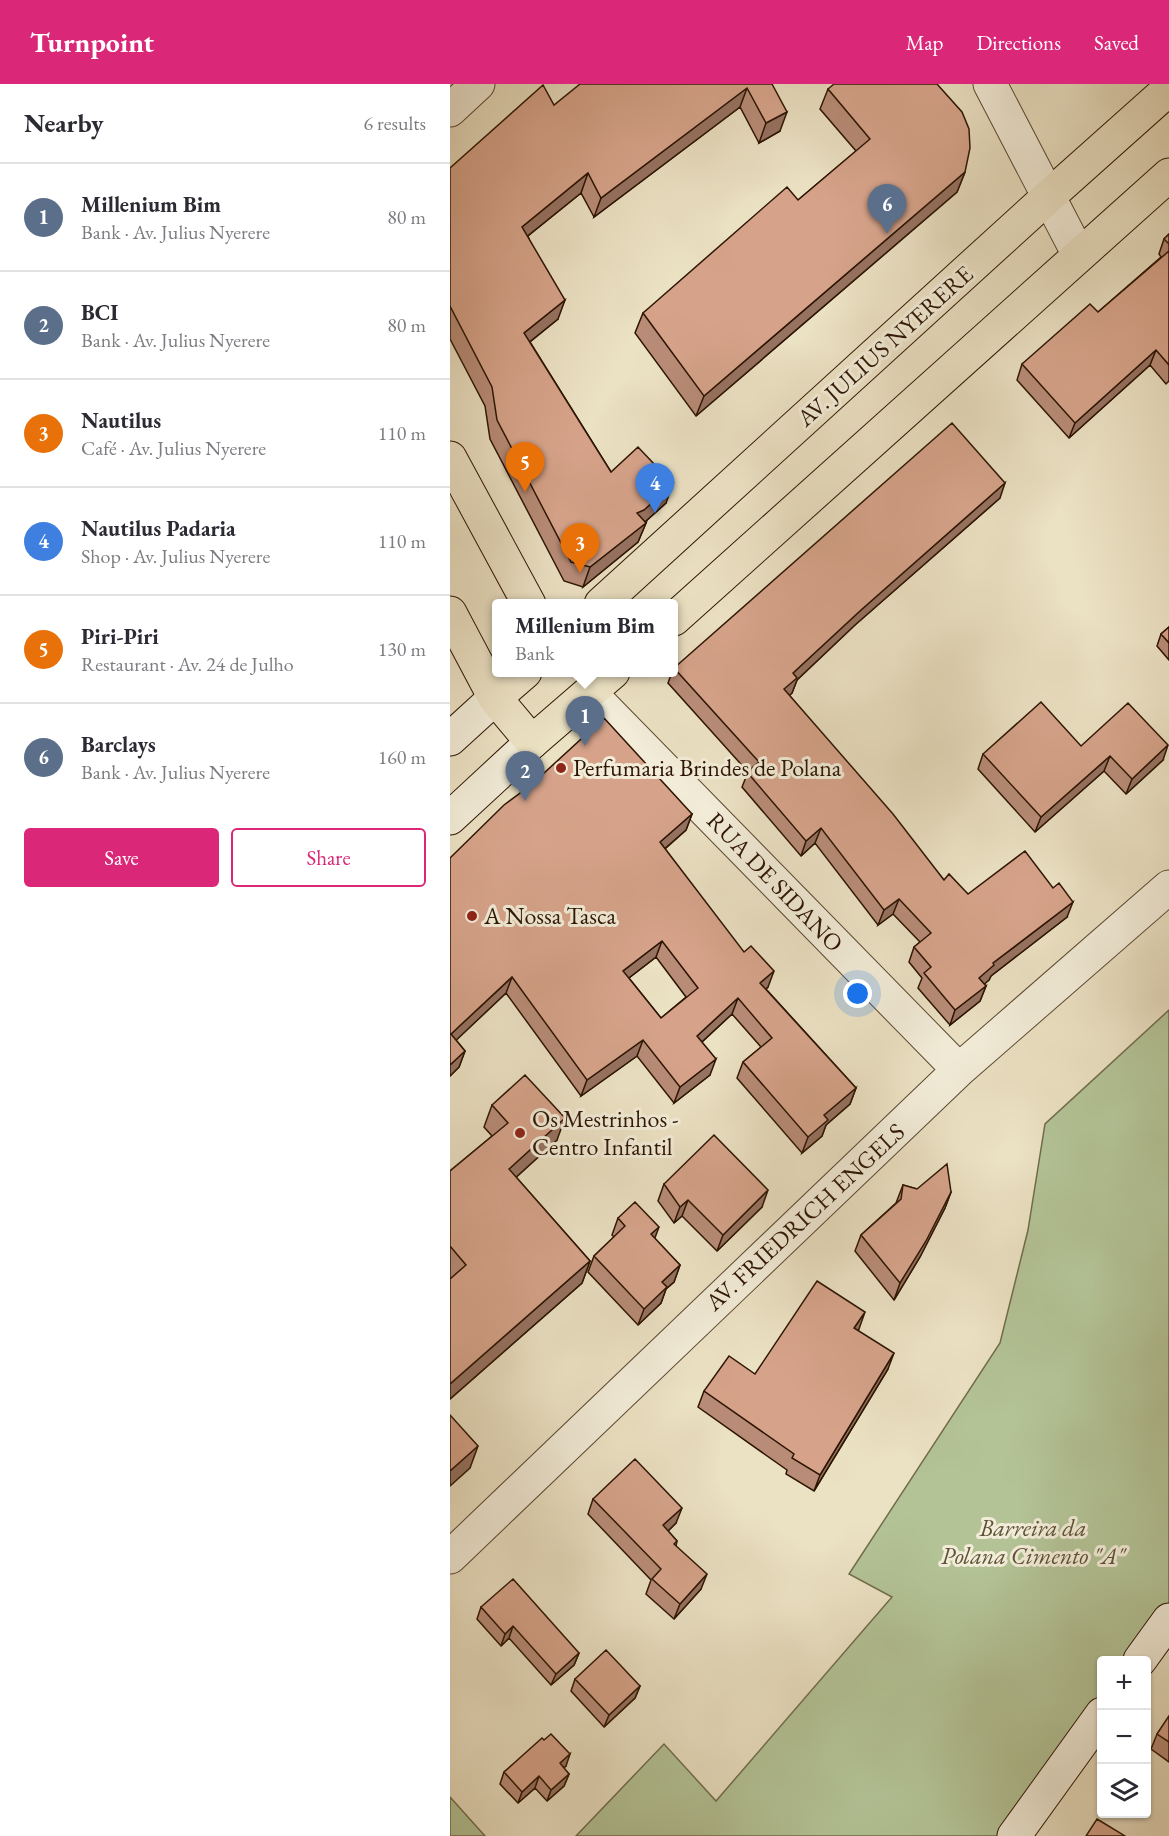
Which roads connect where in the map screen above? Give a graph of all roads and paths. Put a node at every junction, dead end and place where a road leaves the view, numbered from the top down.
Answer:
1 (478, 84) edge
2 (990, 84) edge
3 (1169, 89) edge
4 (450, 110) edge
5 (1169, 174) edge
6 (1048, 197) junction
7 (1080, 255) junction
8 (450, 458) edge
9 (527, 599) edge
10 (606, 599) edge
11 (450, 613) edge
12 (678, 615) edge
13 (519, 677) edge
14 (592, 679) edge
15 (495, 698) junction
16 (450, 739) edge
17 (532, 742) junction
18 (450, 818) edge
19 (1169, 887) edge
20 (959, 1070) junction
21 (450, 1557) edge
22 (1169, 1620) edge
23 (1143, 1656) edge
24 (1097, 1720) edge
25 (1014, 1836) edge

1 - 4 street
2 - 6 street
3 - 6 main road, AV. JULIUS NYERERE
5 - 7 main road
6 - 7 street
6 - 10 main road, AV. JULIUS NYERERE
7 - 12 main road
8 - 9 main road
11 - 15 main road
13 - 15 main road
14 - 17 main road
14 - 20 street, RUA DE SIDANO
15 - 16 street
15 - 17 main road
17 - 18 street
19 - 20 street, AV. FRIEDRICH ENGELS
20 - 21 street, AV. FRIEDRICH ENGELS
22 - 23 street
24 - 25 street

